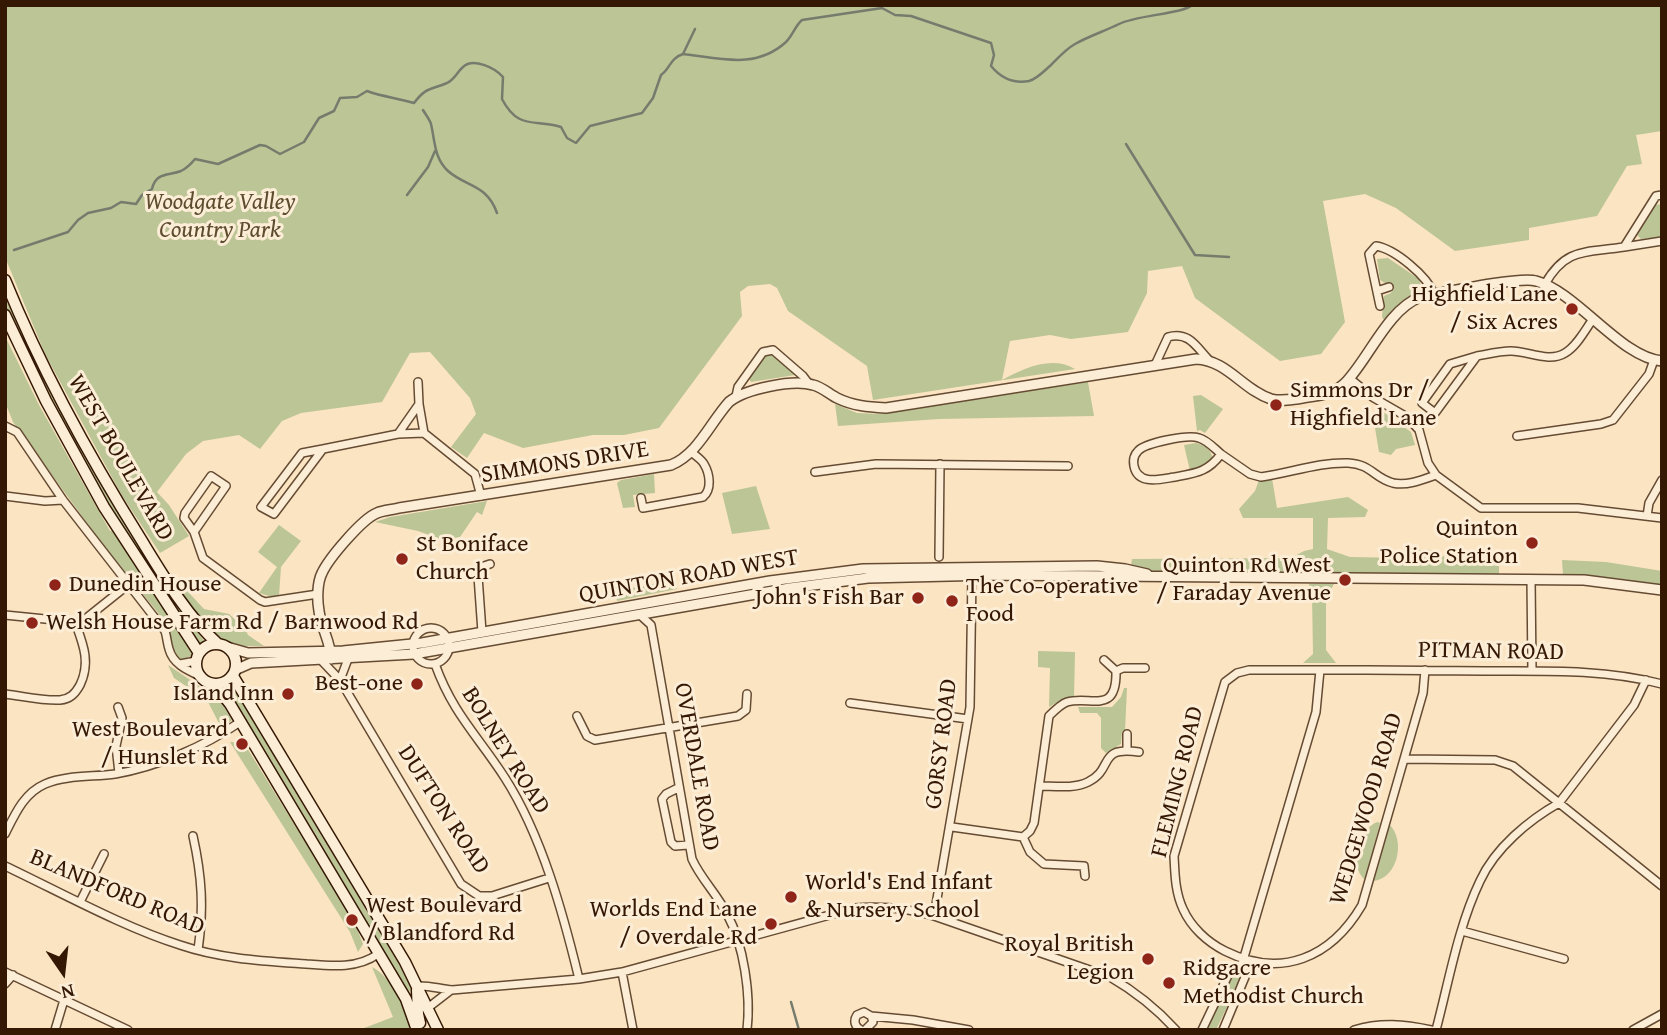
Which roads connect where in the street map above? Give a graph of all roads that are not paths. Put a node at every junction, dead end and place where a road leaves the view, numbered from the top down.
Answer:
1 (1662, 195) edge
2 (1662, 241) edge
3 (1624, 247) junction
4 (5, 280) edge
5 (1545, 284) junction
6 (1389, 287) dead end
7 (1377, 291) junction
8 (1434, 294) junction
9 (1380, 306) dead end
10 (5, 315) edge
11 (1593, 319) junction
12 (1477, 356) junction
13 (1208, 359) junction
14 (1658, 361) edge
15 (1155, 365) junction
16 (1349, 378) junction
17 (418, 382) dead end
18 (809, 384) junction
19 (736, 396) junction
20 (419, 404) junction
21 (5, 426) edge
22 (425, 433) junction
23 (398, 434) junction
24 (1517, 436) dead end
25 (323, 449) junction
26 (691, 452) junction
27 (1221, 454) junction
28 (940, 464) junction
29 (1068, 466) dead end
30 (815, 472) dead end
31 (1436, 475) junction
32 (1662, 480) edge
33 (5, 496) edge
34 (481, 496) junction
35 (641, 498) dead end
36 (63, 500) junction
37 (1647, 516) junction
38 (1662, 518) edge
39 (194, 532) junction
40 (939, 557) junction
41 (490, 564) dead end
42 (951, 566) junction
43 (962, 566) junction
44 (925, 567) junction
45 (940, 575) junction
46 (972, 575) junction
47 (1159, 577) junction
48 (1531, 579) junction
49 (129, 584) junction
50 (1662, 590) edge
51 (318, 594) junction
52 (657, 600) junction
53 (638, 609) junction
54 (660, 611) junction
55 (5, 615) edge
56 (75, 622) junction
57 (651, 625) junction
58 (482, 632) junction
59 (448, 644) junction
60 (223, 646) junction
61 (413, 649) junction
62 (331, 655) junction
63 (198, 657) junction
64 (348, 659) junction
65 (321, 660) junction
66 (1104, 660) dead end
67 (179, 664) junction
68 (435, 664) junction
69 (1145, 668) dead end
70 (1320, 670) junction
71 (1425, 670) junction
72 (1116, 671) junction
73 (1532, 671) junction
74 (234, 673) junction
75 (200, 676) junction
76 (340, 680) junction
77 (1646, 680) junction
78 (1662, 684) edge
79 (215, 685) junction
80 (5, 694) edge
81 (747, 694) dead end
82 (850, 703) dead end
83 (118, 706) dead end
84 (132, 715) dead end
85 (577, 716) dead end
86 (122, 718) junction
87 (968, 719) junction
88 (240, 722) junction
89 (669, 727) junction
90 (1127, 734) dead end
91 (1127, 750) junction
92 (1139, 752) dead end
93 (1405, 759) junction
94 (119, 773) junction
95 (1039, 786) junction
96 (678, 788) junction
97 (1559, 803) junction
98 (951, 827) junction
99 (5, 834) edge
100 (192, 836) dead end
101 (1023, 837) junction
102 (688, 845) junction
103 (104, 855) dead end
104 (5, 866) edge
105 (1084, 876) dead end
106 (549, 878) junction
107 (1662, 886) edge
108 (80, 902) junction
109 (934, 916) junction
110 (1462, 931) junction
111 (737, 941) junction
112 (198, 950) junction
113 (378, 954) junction
114 (1564, 959) dead end
115 (1242, 962) junction
116 (622, 972) junction
117 (9, 973) edge
118 (579, 979) junction
119 (5, 985) edge
120 (417, 986) junction
121 (432, 988) junction
122 (452, 990) junction
123 (406, 999) junction
124 (64, 1000) junction
125 (428, 1004) junction
126 (1662, 1014) edge
127 (871, 1016) junction
128 (1364, 1028) edge
129 (54, 1030) edge
130 (128, 1030) edge
131 (419, 1030) edge
132 (438, 1030) edge
133 (633, 1030) edge
134 (747, 1030) edge
135 (863, 1030) edge
136 (969, 1030) edge
137 (1176, 1030) edge
138 (1202, 1030) edge
139 (1223, 1030) edge
140 (1354, 1030) edge
141 (1434, 1030) edge
142 (1633, 1030) edge

1 - 3 street
2 - 3 street
3 - 5 street
4 - 60 main road, WEST BOULEVARD
5 - 8 street
5 - 11 street
6 - 7 street
7 - 8 street
7 - 9 street
8 - 16 street
10 - 63 main road, WEST BOULEVARD
11 - 12 street
11 - 14 street
12 - 12 street
13 - 15 street, SIMMONS DRIVE
13 - 15 street
13 - 16 street
14 - 24 street
15 - 18 street, SIMMONS DRIVE
16 - 31 street
17 - 20 street
18 - 19 street
18 - 19 street, SIMMONS DRIVE
19 - 26 street, SIMMONS DRIVE
20 - 22 street
20 - 23 street
21 - 36 street
22 - 23 street
22 - 34 street
23 - 25 street
25 - 25 street
26 - 34 street, SIMMONS DRIVE
26 - 35 street
27 - 27 street
27 - 31 street
28 - 29 street
28 - 30 street
28 - 40 street
31 - 37 street
32 - 37 street
33 - 36 street
34 - 51 street, SIMMONS DRIVE
36 - 49 street
37 - 38 street
39 - 39 street
39 - 51 street
40 - 42 street
40 - 44 street
41 - 58 street
42 - 43 street, QUINTON ROAD WEST
42 - 44 street, QUINTON ROAD WEST
43 - 46 street
43 - 47 street, QUINTON ROAD WEST
44 - 45 street
44 - 52 street, QUINTON ROAD WEST
45 - 46 street, QUINTON ROAD WEST
45 - 54 street, QUINTON ROAD WEST
46 - 47 street, QUINTON ROAD WEST
46 - 87 street, GORSY ROAD
47 - 48 street, QUINTON ROAD WEST
48 - 50 street, QUINTON ROAD WEST
48 - 73 street
49 - 56 street
49 - 67 street
51 - 62 street
52 - 53 street, QUINTON ROAD WEST
52 - 54 street
53 - 54 street, QUINTON ROAD WEST
53 - 57 street
53 - 58 street, QUINTON ROAD WEST
53 - 59 street, QUINTON ROAD WEST
54 - 57 street
55 - 56 street
56 - 80 street
57 - 89 street, OVERDALE ROAD
58 - 59 street, QUINTON ROAD WEST
59 - 61 street, QUINTON ROAD WEST
59 - 61 street
59 - 68 street
60 - 62 street, QUINTON ROAD WEST
60 - 63 main road
60 - 74 main road
61 - 62 street, QUINTON ROAD WEST
61 - 64 street, QUINTON ROAD WEST
61 - 68 street
62 - 64 street, QUINTON ROAD WEST
62 - 65 street, QUINTON ROAD WEST
63 - 67 street
63 - 75 main road
64 - 76 street
65 - 74 street, QUINTON ROAD WEST
65 - 76 street, DUFTON ROAD
66 - 72 street
67 - 75 street
68 - 106 street, BOLNEY ROAD
69 - 72 street
70 - 71 street, PITMAN ROAD
70 - 115 street
70 - 115 street, FLEMING ROAD
71 - 73 street, PITMAN ROAD
71 - 93 street, WEDGEWOOD ROAD
72 - 95 street
73 - 77 street, PITMAN ROAD
74 - 79 main road
74 - 120 main road
75 - 79 main road
76 - 106 street, DUFTON ROAD
77 - 78 street, PITMAN ROAD
77 - 97 street
79 - 88 main road
81 - 89 street
82 - 87 street
83 - 86 street
84 - 86 street
85 - 89 street
86 - 94 street
87 - 98 street, GORSY ROAD
88 - 94 street
88 - 113 main road
89 - 96 street, OVERDALE ROAD
90 - 91 street
91 - 92 street
91 - 95 street
93 - 97 street
93 - 115 street, WEDGEWOOD ROAD
94 - 99 street
95 - 101 street
96 - 102 street, OVERDALE ROAD
96 - 102 street
97 - 107 street
97 - 110 street
98 - 101 street
98 - 109 street, GORSY ROAD
100 - 112 street
101 - 105 street
102 - 111 street, OVERDALE ROAD
103 - 108 street
104 - 108 street, BLANDFORD ROAD
106 - 118 street, BOLNEY ROAD
108 - 112 street, BLANDFORD ROAD
109 - 111 street
109 - 137 street
110 - 114 street
110 - 141 street
111 - 116 street
111 - 134 street, OVERDALE ROAD
112 - 113 street, BLANDFORD ROAD
113 - 123 main road
115 - 138 street
115 - 139 street
116 - 118 street
116 - 133 street
117 - 119 street
117 - 124 street
118 - 122 street
120 - 121 street
120 - 125 main road
121 - 122 street
121 - 125 street
122 - 125 street
123 - 125 main road
123 - 131 main road
124 - 129 street
124 - 130 street
125 - 131 main road
125 - 132 main road
126 - 142 street
127 - 135 street
127 - 135 street
127 - 136 street
128 - 140 street
128 - 141 street

